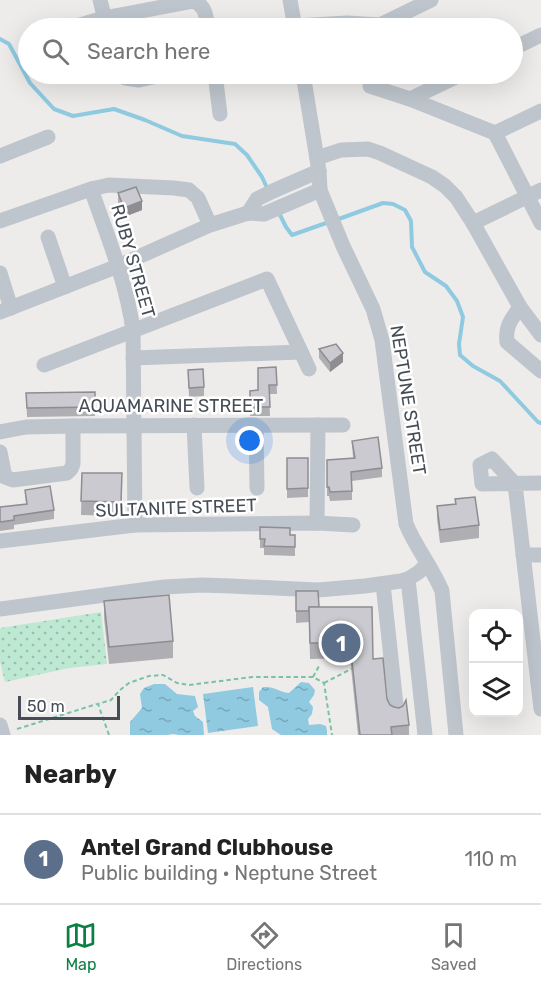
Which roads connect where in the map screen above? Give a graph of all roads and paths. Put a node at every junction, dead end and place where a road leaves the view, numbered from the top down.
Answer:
1 (100, 0) edge
2 (290, 0) edge
3 (431, 0) edge
4 (194, 1) edge
5 (105, 18) edge
6 (126, 18) edge
7 (207, 18) edge
8 (293, 18) edge
9 (395, 18) edge
10 (541, 35) edge
11 (523, 44) edge
12 (216, 84) edge
13 (305, 84) edge
14 (441, 84) edge
15 (370, 86) dead end
16 (410, 99) junction
17 (541, 111) edge
18 (220, 114) dead end
19 (495, 133) junction
20 (48, 137) dead end
21 (0, 156) edge
22 (318, 164) junction
23 (91, 189) junction
24 (534, 193) edge
25 (323, 196) junction
26 (248, 213) junction
27 (0, 221) edge
28 (473, 223) junction
29 (541, 223) edge
30 (210, 225) junction
31 (48, 237) dead end
32 (118, 266) junction
33 (0, 273) edge
34 (65, 287) junction
35 (520, 307) junction
36 (5, 310) edge
37 (133, 331) junction
38 (541, 335) edge
39 (302, 352) junction
40 (133, 358) junction
41 (44, 365) dead end
42 (309, 369) dead end
43 (541, 371) edge
44 (134, 425) junction
45 (194, 425) junction
46 (256, 425) junction
47 (318, 425) junction
48 (343, 425) dead end
49 (73, 426) junction
50 (0, 432) edge
51 (0, 452) edge
52 (541, 483) edge
53 (197, 488) dead end
54 (257, 488) dead end
55 (316, 523) junction
56 (135, 525) junction
57 (354, 525) dead end
58 (0, 541) edge
59 (524, 555) junction
60 (541, 555) edge
61 (427, 564) junction
62 (408, 579) junction
63 (383, 584) junction
64 (0, 609) edge
65 (417, 661) junction
66 (392, 664) junction
67 (319, 666) dead end
68 (362, 667) edge
69 (313, 677) junction
70 (324, 683) junction
71 (98, 704) junction
72 (541, 709) edge
73 (397, 714) edge
74 (2, 731) edge
75 (109, 735) edge
76 (332, 735) edge
77 (425, 735) edge
78 (456, 735) edge

1 - 5 street
2 - 8 street
3 - 9 street
4 - 6 street
4 - 7 street
10 - 11 street
12 - 18 street
13 - 22 street, NEPTUNE STREET
14 - 16 street
15 - 16 street
16 - 19 street
17 - 19 street
19 - 24 street
20 - 21 street
22 - 25 street, NEPTUNE STREET
22 - 26 street
22 - 28 street
23 - 27 street
23 - 30 street
23 - 32 street, RUBY STREET
24 - 28 street
24 - 29 street
25 - 26 street
25 - 61 street, NEPTUNE STREET
26 - 30 street
28 - 35 street
30 - 32 street
31 - 34 street
32 - 34 street
32 - 37 street, RUBY STREET
33 - 36 street
34 - 36 street
35 - 38 street
35 - 43 street
37 - 39 street
37 - 40 street, RUBY STREET
37 - 41 street
39 - 40 street
39 - 42 street
40 - 44 street, RUBY STREET
44 - 45 street, AQUAMARINE STREET
44 - 49 street, AQUAMARINE STREET
44 - 56 street, RUBY STREET
45 - 46 street, AQUAMARINE STREET
45 - 53 street
46 - 47 street, AQUAMARINE STREET
46 - 54 street
47 - 48 street, AQUAMARINE STREET
47 - 55 street
49 - 50 street, AQUAMARINE STREET
49 - 51 street
52 - 59 street
55 - 56 street, SULTANITE STREET
55 - 57 street, SULTANITE STREET
56 - 58 street, SULTANITE STREET
59 - 60 street
59 - 72 street
61 - 62 street
61 - 78 street, NEPTUNE STREET
62 - 63 street
62 - 65 street
63 - 64 street
63 - 66 street
65 - 66 street
65 - 77 street
66 - 73 street
67 - 69 path
68 - 70 path
69 - 70 path
69 - 71 path
70 - 76 path
71 - 74 path
71 - 75 path

